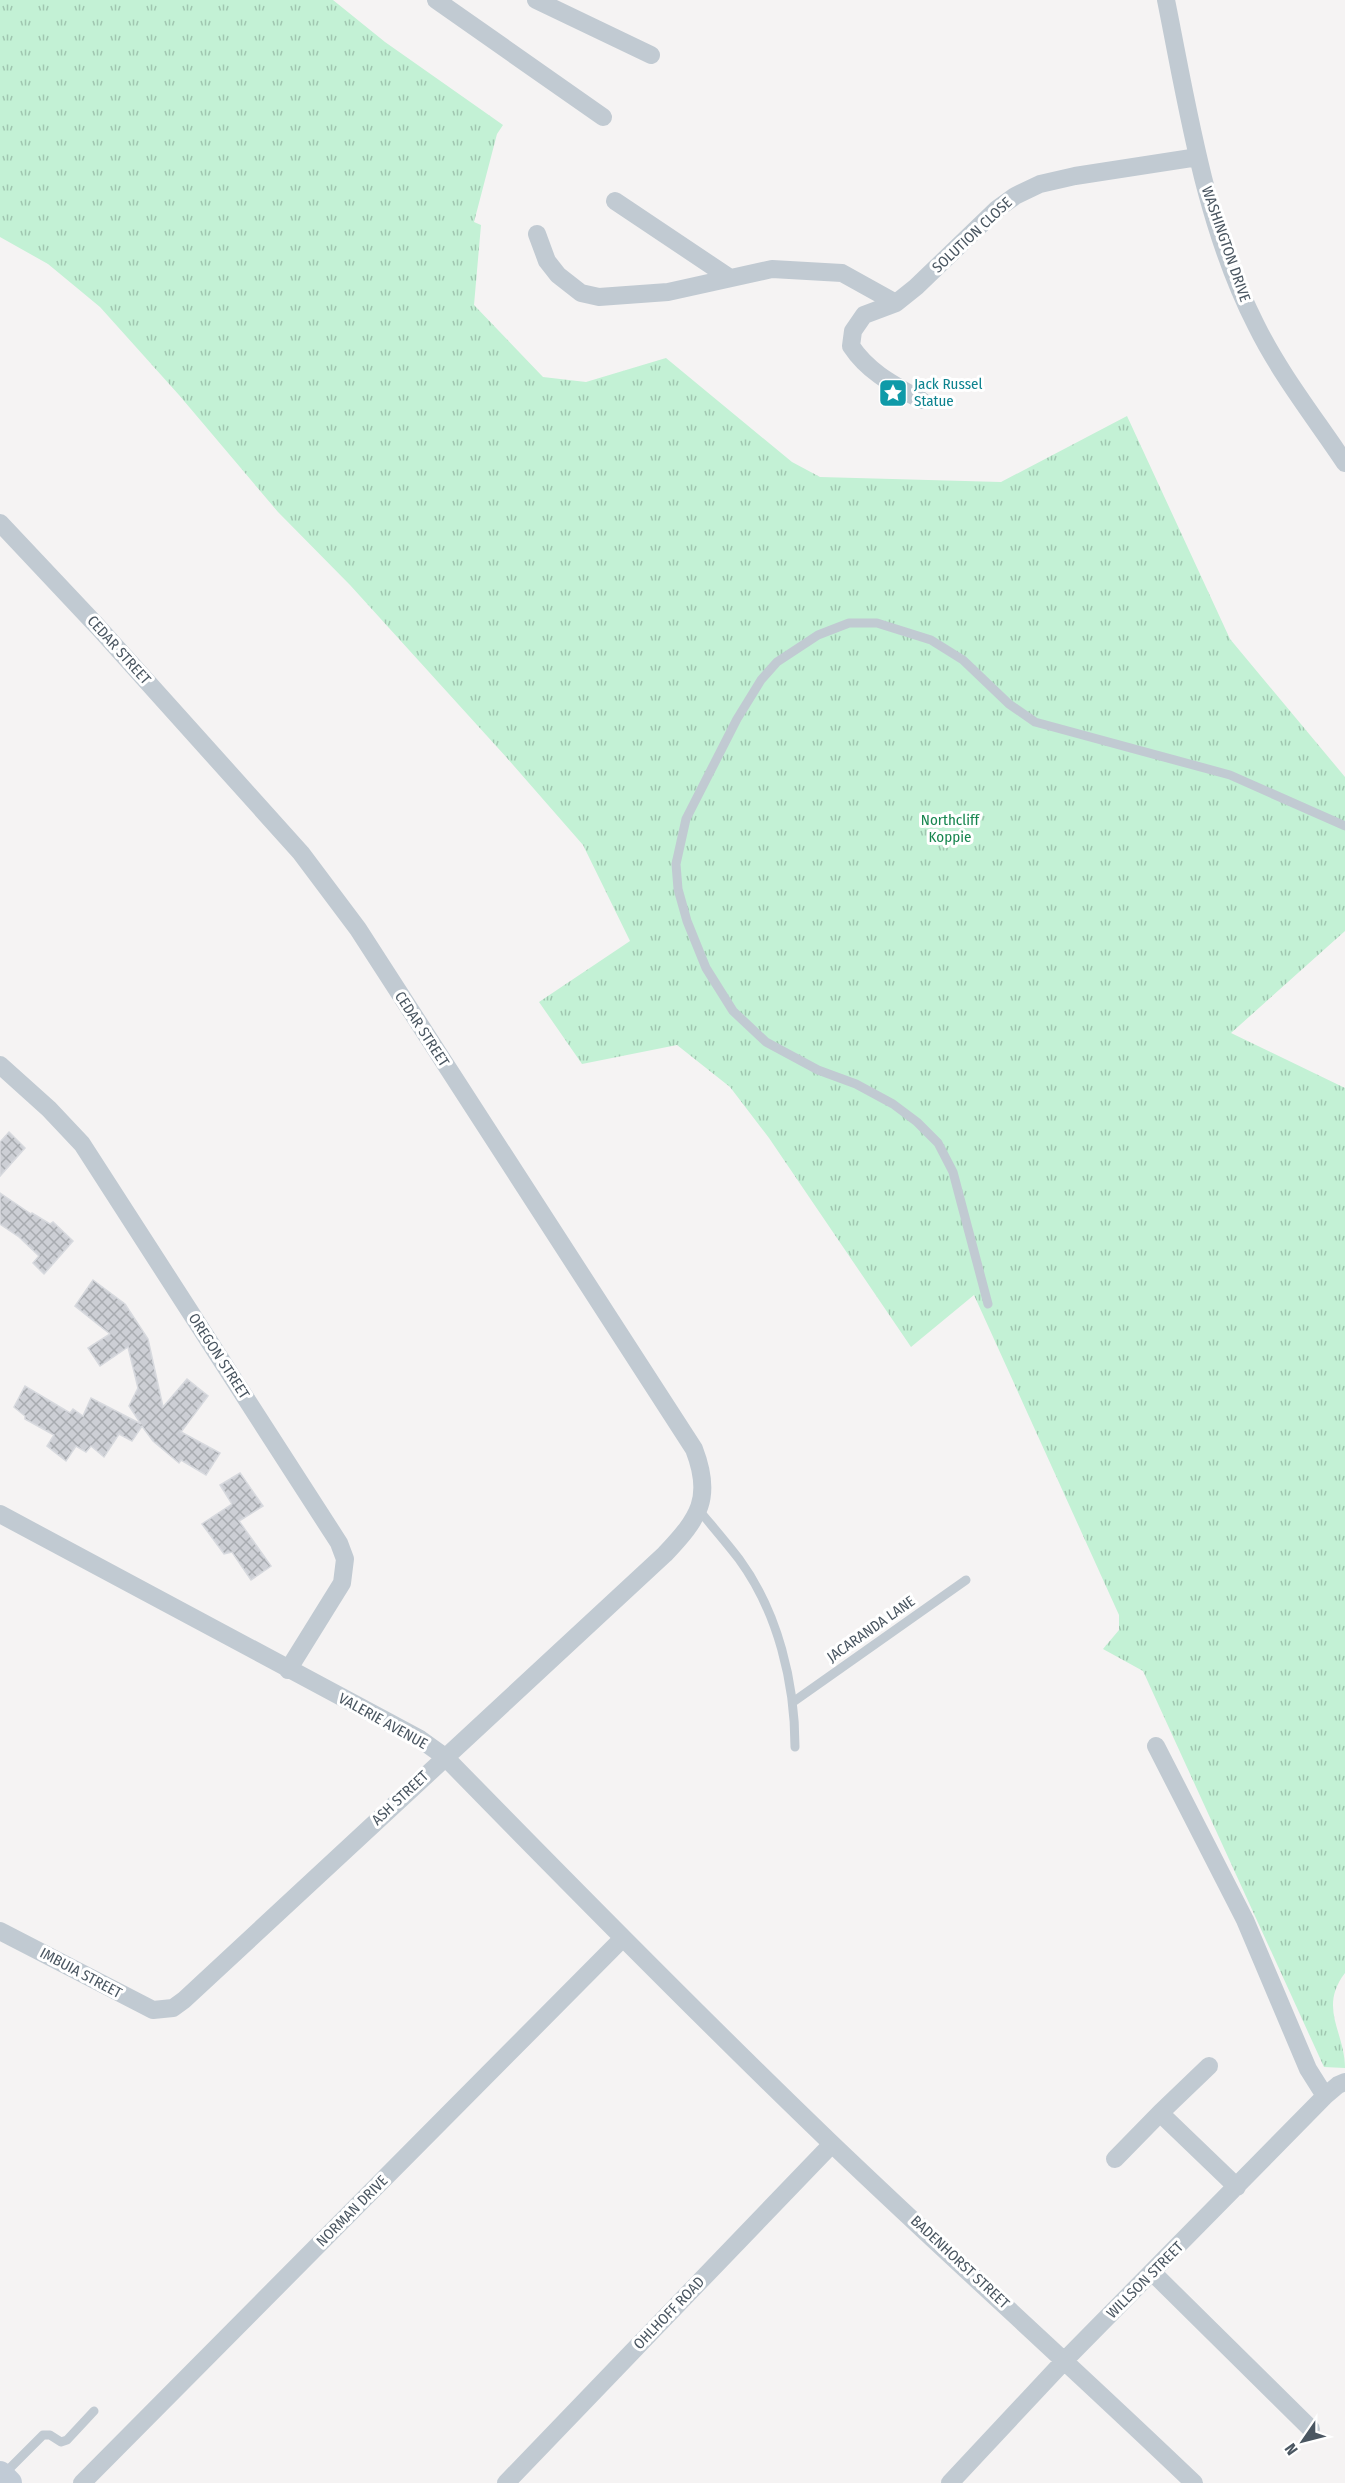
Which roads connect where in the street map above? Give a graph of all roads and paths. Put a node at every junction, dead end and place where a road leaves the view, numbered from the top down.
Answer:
1 (436, 0) edge
2 (536, 0) edge
3 (1166, 0) edge
4 (651, 55) dead end
5 (603, 117) dead end
6 (1198, 158) junction
7 (615, 201) dead end
8 (537, 234) dead end
9 (730, 278) junction
10 (896, 303) junction
11 (921, 400) dead end
12 (1345, 463) edge
13 (0, 523) edge
14 (1345, 826) edge
15 (0, 1065) edge
16 (988, 1304) dead end
17 (698, 1509) junction
18 (0, 1514) edge
19 (966, 1580) dead end
20 (635, 1581) joint
21 (288, 1670) junction
22 (793, 1702) junction
23 (1156, 1746) dead end
24 (795, 1748) dead end
25 (445, 1757) junction
26 (0, 1931) edge
27 (622, 1939) junction
28 (164, 2011) joint
29 (727, 2041) joint
30 (1209, 2066) dead end
31 (1345, 2082) edge
32 (1325, 2096) junction
33 (1160, 2113) junction
34 (832, 2144) junction
35 (1115, 2159) dead end
36 (1238, 2187) junction
37 (1152, 2272) junction
38 (1065, 2360) junction
39 (94, 2411) dead end
40 (1311, 2429) dead end
41 (4, 2477) edge
42 (82, 2483) edge
43 (506, 2483) edge
44 (950, 2483) edge
45 (1194, 2483) edge

1 - 5 street
2 - 4 street
3 - 6 street, WASHINGTON DRIVE
6 - 10 street, SOLUTION CLOSE
6 - 12 street, WASHINGTON DRIVE
7 - 9 street
8 - 9 street
9 - 10 street
10 - 11 street
13 - 17 street, CEDAR STREET
14 - 16 lane
15 - 21 street, OREGON STREET
17 - 20 street, CEDAR STREET
17 - 22 lane
18 - 21 street, VALERIE AVENUE
19 - 22 lane, JACARANDA LANE
20 - 25 street, ASH STREET
21 - 25 street, VALERIE AVENUE
22 - 24 lane
23 - 32 street
25 - 27 street, VALERIE AVENUE
25 - 28 street, ASH STREET
26 - 28 street, IMBUIA STREET
27 - 29 street, VALERIE AVENUE
27 - 42 street, NORMAN DRIVE
29 - 34 street, BADENHORST STREET
30 - 33 street
31 - 32 street, WILLSON STREET
32 - 36 street, WILLSON STREET
33 - 35 street
33 - 36 street
34 - 38 street, BADENHORST STREET
34 - 43 street, OHLHOFF ROAD
36 - 37 street, WILLSON STREET
37 - 38 street, WILLSON STREET
37 - 40 street
38 - 44 street, WILLSON STREET
38 - 45 street, BADENHORST STREET
39 - 41 lane

